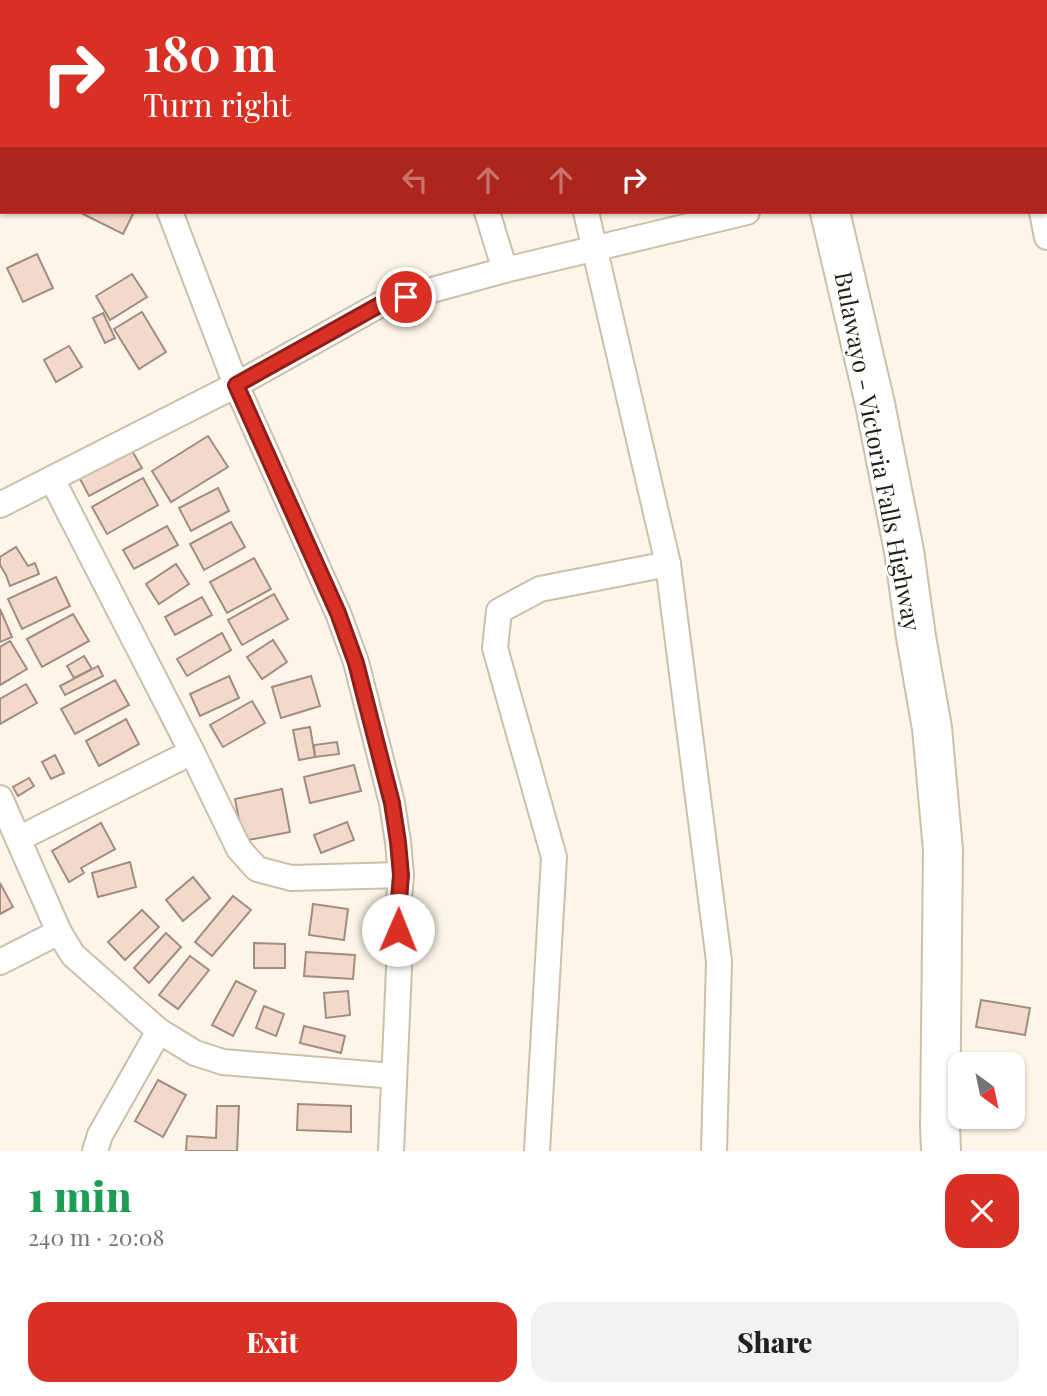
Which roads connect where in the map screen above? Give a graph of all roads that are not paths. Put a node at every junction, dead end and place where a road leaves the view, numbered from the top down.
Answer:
1 (171, 214) edge
2 (488, 214) edge
3 (586, 214) edge
4 (738, 214) edge
5 (830, 214) edge
6 (1042, 214) edge
7 (1047, 237) edge
8 (594, 247) junction
9 (505, 270) junction
10 (236, 385) junction
11 (52, 479) junction
12 (0, 505) edge
13 (668, 564) junction
14 (192, 752) junction
15 (0, 798) edge
16 (18, 839) junction
17 (401, 875) junction
18 (59, 932) junction
19 (0, 962) edge
20 (159, 1031) junction
21 (394, 1076) junction
22 (95, 1151) edge
23 (391, 1151) edge
24 (537, 1151) edge
25 (714, 1151) edge
26 (941, 1151) edge

1 - 10 street
2 - 9 street
3 - 8 street
4 - 8 street
5 - 26 highway, Bulawayo - Victoria Falls Highway
6 - 7 street
8 - 9 street
8 - 13 street
9 - 10 street
10 - 11 street
10 - 17 street
11 - 12 street
11 - 14 street
13 - 24 street
13 - 25 street
14 - 16 street
14 - 17 street
15 - 16 street
16 - 18 street
17 - 21 street
18 - 19 street
18 - 20 street
20 - 21 street
20 - 22 street
21 - 23 street

